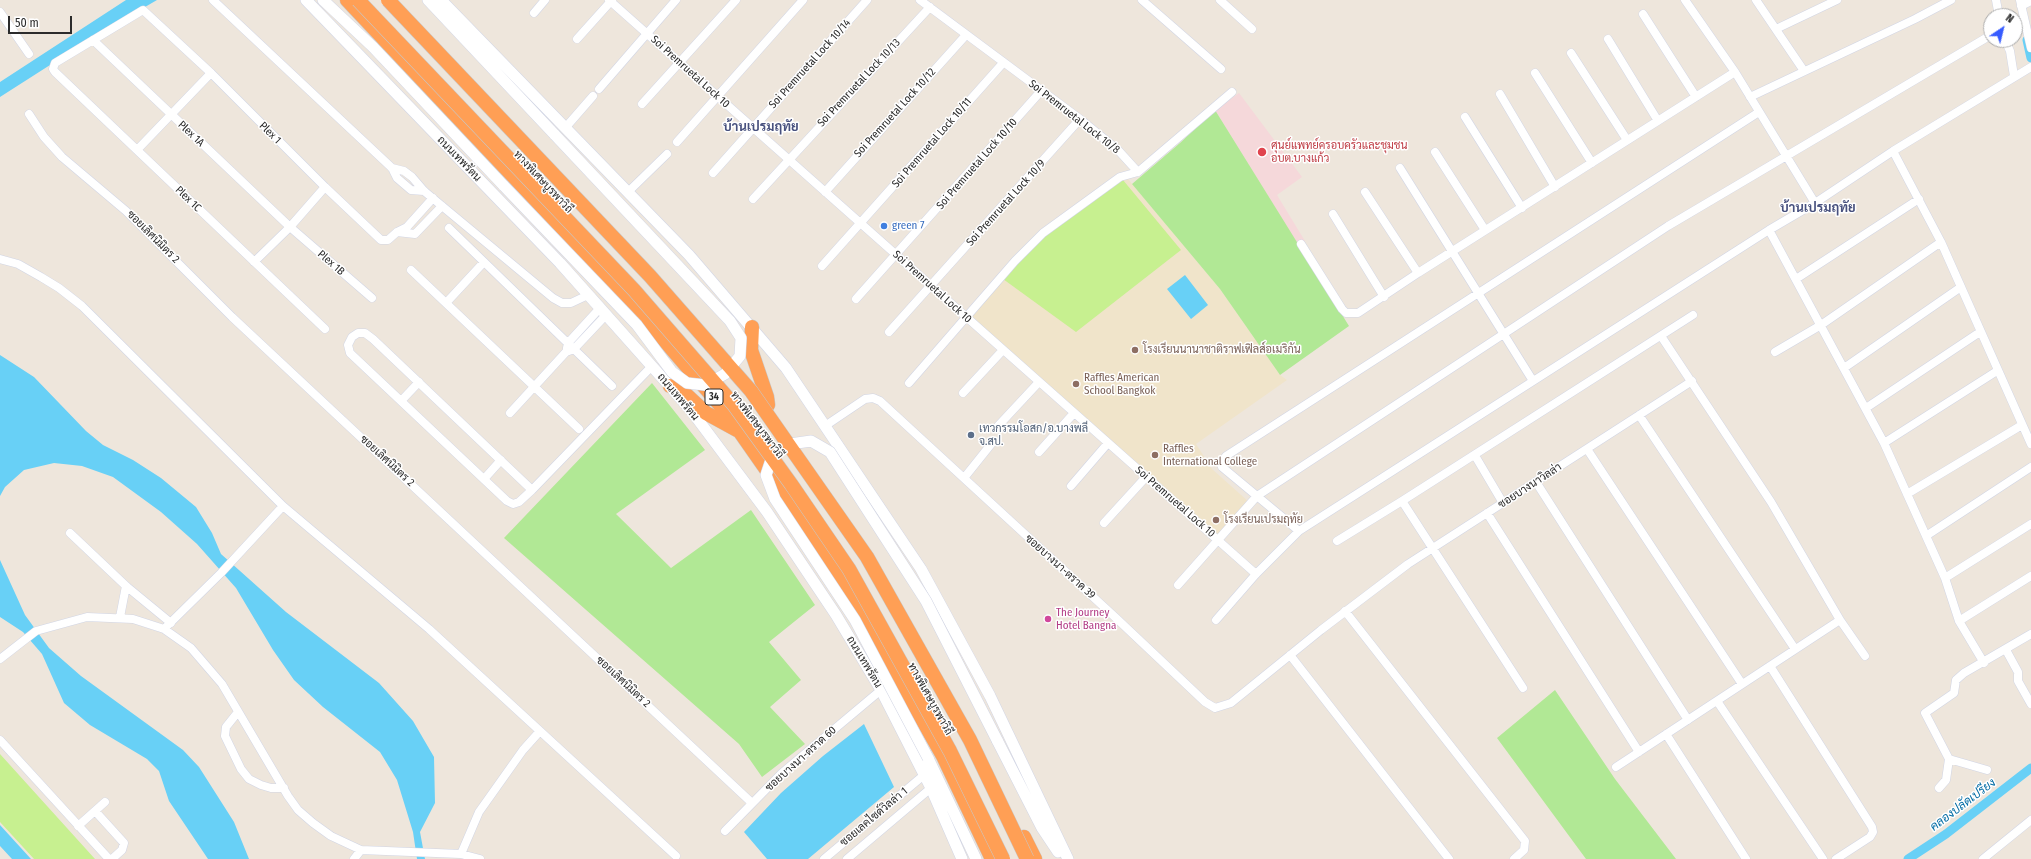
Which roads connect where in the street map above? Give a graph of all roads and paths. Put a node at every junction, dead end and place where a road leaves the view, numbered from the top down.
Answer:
1 (213, 0) edge
2 (306, 0) edge
3 (322, 0) edge
4 (347, 0) edge
5 (358, 0) edge
6 (370, 0) edge
7 (388, 0) edge
8 (395, 0) edge
9 (428, 0) edge
10 (441, 0) edge
11 (545, 0) edge
12 (676, 0) edge
13 (736, 0) edge
14 (802, 0) edge
15 (867, 0) edge
16 (920, 0) edge
17 (1142, 0) edge
18 (1220, 0) edge
19 (1685, 0) edge
20 (1756, 0) edge
21 (1837, 0) edge
22 (1951, 0) edge
23 (611, 1) edge
24 (2031, 1) edge
25 (2021, 3) edge
26 (930, 7) junction
27 (0, 12) edge
28 (534, 13) dead end
29 (1643, 14) dead end
30 (1252, 29) dead end
31 (1776, 29) junction
32 (646, 34) junction
33 (966, 35) junction
34 (577, 39) dead end
35 (1608, 39) dead end
36 (93, 40) junction
37 (1983, 40) edge
38 (2009, 48) edge
39 (2031, 48) edge
40 (1572, 53) dead end
41 (29, 54) dead end
42 (680, 63) junction
43 (1003, 63) junction
44 (2031, 67) edge
45 (1221, 69) dead end
46 (1804, 71) junction
47 (1735, 72) junction
48 (211, 73) junction
49 (1535, 74) dead end
50 (2017, 74) junction
51 (1041, 91) junction
52 (1232, 92) dead end
53 (1500, 94) dead end
54 (717, 96) junction
55 (1696, 97) junction
56 (1750, 97) junction
57 (642, 104) dead end
58 (1759, 112) junction
59 (29, 114) dead end
60 (171, 114) junction
61 (1465, 117) dead end
62 (1080, 119) junction
63 (1658, 121) junction
64 (566, 127) junction
65 (753, 128) junction
66 (1627, 140) junction
67 (677, 142) dead end
68 (137, 150) junction
69 (1893, 150) junction
70 (1435, 152) dead end
71 (667, 154) dead end
72 (1786, 155) junction
73 (789, 160) junction
74 (1592, 163) junction
75 (392, 168) junction
76 (1400, 168) dead end
77 (1138, 172) junction
78 (713, 173) dead end
79 (412, 177) junction
80 (406, 186) junction
81 (325, 187) junction
82 (1555, 187) junction
83 (424, 191) junction
84 (629, 191) junction
85 (825, 192) junction
86 (1365, 192) dead end
87 (433, 198) junction
88 (753, 199) dead end
89 (1919, 199) junction
90 (1815, 203) junction
91 (442, 206) junction
92 (1522, 208) junction
93 (1333, 214) dead end
94 (860, 224) junction
95 (290, 227) junction
96 (449, 228) dead end
97 (1485, 230) junction
98 (1769, 230) junction
99 (397, 232) junction
100 (1942, 242) junction
101 (1301, 244) dead end
102 (1453, 251) junction
103 (897, 255) junction
104 (0, 259) edge
105 (254, 262) junction
106 (484, 262) junction
107 (822, 266) dead end
108 (411, 270) dead end
109 (1418, 273) junction
110 (1796, 279) junction
111 (931, 286) junction
112 (1961, 286) junction
113 (1479, 293) junction
114 (588, 295) junction
115 (1384, 297) junction
116 (372, 298) dead end
117 (856, 299) dead end
118 (446, 303) junction
119 (603, 311) junction
120 (1693, 314) dead end
121 (966, 318) junction
122 (1821, 325) junction
123 (752, 327) junction
124 (325, 329) dead end
125 (888, 332) dead end
126 (1980, 332) junction
127 (1504, 335) junction
128 (1662, 336) junction
129 (568, 342) junction
130 (574, 349) junction
131 (1003, 350) junction
132 (566, 352) junction
133 (1775, 352) dead end
134 (652, 366) junction
135 (1844, 368) junction
136 (1997, 371) junction
137 (1533, 381) junction
138 (419, 382) junction
139 (1039, 382) junction
140 (1692, 382) junction
141 (909, 383) dead end
142 (612, 386) dead end
143 (670, 386) junction
144 (535, 387) junction
145 (963, 393) dead end
146 (401, 401) junction
147 (768, 405) junction
148 (1866, 408) junction
149 (510, 413) dead end
150 (1074, 413) junction
151 (1639, 416) junction
152 (2022, 425) junction
153 (825, 426) junction
154 (998, 426) dead end
155 (579, 429) dead end
156 (741, 433) junction
157 (992, 443) dead end
158 (1108, 443) junction
159 (1884, 443) junction
160 (2031, 444) edge
161 (1587, 449) junction
162 (1038, 452) dead end
163 (1477, 459) dead end
164 (501, 460) junction
165 (2031, 467) edge
166 (1146, 477) junction
167 (964, 478) junction
168 (484, 479) junction
169 (1536, 482) junction
170 (1071, 486) dead end
171 (532, 490) junction
172 (1907, 494) junction
173 (1257, 496) junction
174 (1402, 501) junction
175 (1503, 503) junction
176 (283, 506) junction
177 (1487, 513) junction
178 (1104, 523) dead end
179 (2031, 524) edge
180 (1299, 531) junction
181 (70, 533) dead end
182 (1926, 536) junction
183 (1217, 539) junction
184 (1337, 541) dead end
185 (1432, 548) junction
186 (1256, 574) junction
187 (2031, 576) edge
188 (1945, 578) junction
189 (1178, 585) dead end
190 (126, 586) junction
191 (1370, 593) joint
192 (1345, 611) junction
193 (120, 617) junction
194 (1216, 620) dead end
195 (1840, 620) junction
196 (1960, 621) junction
197 (171, 623) junction
198 (164, 629) junction
199 (2031, 634) edge
200 (1795, 649) junction
201 (2006, 650) junction
202 (1290, 655) junction
203 (1865, 656) dead end
204 (0, 659) edge
205 (1984, 663) junction
206 (1770, 666) junction
207 (1742, 684) junction
208 (1523, 688) dead end
209 (881, 690) junction
210 (1717, 701) junction
211 (2031, 704) edge
212 (238, 712) junction
213 (1688, 720) junction
214 (540, 731) junction
215 (1666, 734) junction
216 (0, 740) edge
217 (1639, 752) junction
218 (1949, 759) junction
219 (1616, 768) dead end
220 (1987, 770) dead end
221 (924, 775) junction
222 (284, 788) junction
223 (931, 788) junction
224 (1939, 788) dead end
225 (105, 802) dead end
226 (752, 803) junction
227 (95, 811) junction
228 (2031, 820) edge
229 (78, 826) junction
230 (724, 831) dead end
231 (360, 850) junction
232 (461, 854) junction
233 (676, 856) dead end
234 (109, 859) edge
235 (112, 859) edge
236 (354, 859) edge
237 (480, 859) edge
238 (824, 859) edge
239 (847, 859) edge
240 (962, 859) edge
241 (976, 859) edge
242 (992, 859) edge
243 (1003, 859) edge
244 (1012, 859) edge
245 (1027, 859) edge
246 (1035, 859) edge
247 (1063, 859) edge
248 (1068, 859) edge
249 (1449, 859) edge
250 (1514, 859) edge
251 (1746, 859) edge
252 (1823, 859) edge
253 (1836, 859) edge
254 (1982, 859) edge

1 - 75 street
2 - 114 main road, ถนนเทพรัตน / 34
3 - 9 main road, bridge
4 - 156 highway, ถนนเทพรัตน / 34
5 - 243 highway, bridge
6 - 244 highway, ทางพิเศษบูรพาวิถี, bridge
7 - 245 highway, ทางพิเศษบูรพาวิถี, bridge
8 - 147 highway
10 - 64 main road
11 - 28 street
12 - 32 street
13 - 42 street
14 - 54 street
15 - 65 street, Soi Premruetal Lock 10/14
16 - 26 street, Soi Premruetal Lock 10/8
17 - 45 street
18 - 30 street
19 - 47 street
20 - 31 street
21 - 31 street
22 - 46 street
23 - 32 street, Soi Premruetal Lock 10
23 - 34 street
24 - 25 street
25 - 39 street
26 - 33 street, Soi Premruetal Lock 10/8
26 - 73 street, Soi Premruetal Lock 10/13
27 - 41 street
29 - 55 street
31 - 46 street
32 - 42 street, Soi Premruetal Lock 10
32 - 64 street
33 - 43 street, Soi Premruetal Lock 10/8
33 - 85 street, Soi Premruetal Lock 10/12
35 - 63 street
36 - 48 street, Plex 1
36 - 60 street, Plex 1A
36 - 68 street, Plex 1C
37 - 72 street
38 - 50 street
40 - 66 street
42 - 54 street, Soi Premruetal Lock 10
42 - 57 street
43 - 51 street, Soi Premruetal Lock 10/8
43 - 94 street, Soi Premruetal Lock 10/11
44 - 50 street
46 - 56 street
47 - 55 street
47 - 56 street
48 - 60 street
48 - 81 street, Plex 1
49 - 74 street
50 - 69 street
51 - 62 street, Soi Premruetal Lock 10/8
51 - 103 street, Soi Premruetal Lock 10/10
52 - 77 street
53 - 82 street
54 - 65 street, Soi Premruetal Lock 10
54 - 67 street
55 - 63 street
56 - 58 street
58 - 72 street
58 - 113 street
59 - 226 street, ซอยเลิศนิมิตร 2
60 - 68 street
60 - 95 street, Plex 1A
61 - 92 street
62 - 77 street, Soi Premruetal Lock 10/8
62 - 111 street, Soi Premruetal Lock 10/9
63 - 66 street
64 - 84 main road
65 - 73 street, Soi Premruetal Lock 10
65 - 78 street, Soi Premruetal Lock 10/14
66 - 74 street
68 - 105 street, Plex 1C
69 - 89 street
69 - 90 street
70 - 97 street
71 - 84 street
72 - 90 street
72 - 127 street
73 - 85 street, Soi Premruetal Lock 10
73 - 88 street, Soi Premruetal Lock 10/13
74 - 82 street
75 - 79 street
75 - 80 street
76 - 102 street
77 - 121 street
79 - 80 street
79 - 83 street
80 - 83 street
81 - 95 street
81 - 99 street, Plex 1
82 - 92 street
83 - 87 street
84 - 123 main road
85 - 94 street, Soi Premruetal Lock 10
86 - 109 street
87 - 91 street
87 - 99 street
89 - 100 street
89 - 110 street
90 - 98 street
91 - 99 street
91 - 114 street
92 - 97 street
93 - 115 street
94 - 103 street, Soi Premruetal Lock 10
94 - 107 street, Soi Premruetal Lock 10/11
95 - 105 street
95 - 116 street, Plex 1B
96 - 106 street
97 - 102 street
98 - 110 street
98 - 137 street
100 - 112 street
100 - 122 street
101 - 115 street
102 - 109 street
102 - 113 street
103 - 111 street, Soi Premruetal Lock 10
103 - 117 street, Soi Premruetal Lock 10/10
104 - 176 street
105 - 124 street, Plex 1C
106 - 118 street
106 - 129 street
108 - 118 street
109 - 115 street
110 - 122 street
111 - 121 street, Soi Premruetal Lock 10
111 - 125 street, Soi Premruetal Lock 10/9
112 - 126 street
112 - 135 street
113 - 127 street
113 - 173 street
114 - 119 main road, ถนนเทพรัตน / 34
118 - 144 street
119 - 129 street
119 - 130 street
119 - 134 main road, ถนนเทพรัตน / 34
120 - 128 street
121 - 131 street, Soi Premruetal Lock 10
121 - 141 street
122 - 133 street
122 - 135 street
123 - 147 highway
123 - 153 main road
126 - 136 street
126 - 148 street
127 - 137 street
127 - 173 street
128 - 140 street
128 - 174 street
129 - 130 street
129 - 132 street
130 - 132 street
130 - 142 street
131 - 139 street, Soi Premruetal Lock 10
131 - 145 street
132 - 144 street
134 - 143 main road, ถนนเทพรัตน / 34
134 - 171 street
135 - 148 street
136 - 152 street
136 - 159 street
137 - 180 street
138 - 146 street
138 - 146 street
138 - 164 street
139 - 150 street, Soi Premruetal Lock 10
139 - 154 street
140 - 151 street, ซอยบางนาวิลล่า
140 - 195 street
143 - 156 highway
143 - 209 main road, ถนนเทพรัตน / 34
144 - 149 street
144 - 155 street
146 - 168 street
147 - 246 highway
148 - 159 street
150 - 158 street, Soi Premruetal Lock 10
150 - 162 street
151 - 161 street, ซอยบางนาวิลล่า
151 - 200 street
152 - 160 street
152 - 172 street
153 - 167 street, ซอยบางนา-ตราด 39
153 - 248 main road
156 - 242 highway, ถนนเทพรัตน / 34
157 - 167 street
158 - 166 street, Soi Premruetal Lock 10
158 - 170 street
159 - 172 street
161 - 169 street, ซอยบางนาวิลล่า
161 - 207 street
163 - 175 street
164 - 168 street
164 - 171 street
165 - 182 street
166 - 178 street
166 - 183 street, Soi Premruetal Lock 10
167 - 202 street, ซอยบางนา-ตราด 39
168 - 171 street
169 - 175 street, ซอยบางนาวิลล่า
169 - 213 street
172 - 182 street
173 - 180 street
173 - 183 street
174 - 184 street
174 - 185 street
175 - 177 street, ซอยบางนาวิลล่า
176 - 197 street
176 - 214 street
177 - 185 street, ซอยบางนาวิลล่า
177 - 217 street
179 - 188 street
180 - 186 street
181 - 190 street
182 - 188 street
183 - 186 street, Soi Premruetal Lock 10
183 - 189 street
185 - 191 street, ซอยบางนาวิลล่า
185 - 208 street
186 - 194 street
187 - 196 street
188 - 196 street
190 - 193 street
190 - 197 street
191 - 192 street, ซอยบางนา-ตราด 39
192 - 202 street, ซอยบางนา-ตราด 39
192 - 250 street
193 - 198 street
193 - 204 street
195 - 200 street
195 - 203 street
196 - 205 street
197 - 198 street
198 - 212 street
199 - 201 street
200 - 206 street
201 - 205 street
201 - 211 street
202 - 249 street
205 - 218 street
206 - 207 street
206 - 253 street
207 - 210 street
209 - 221 main road, ถนนเทพรัตน / 34
209 - 226 street, ซอยบางนา-ตราด 60
210 - 213 street
210 - 252 street
212 - 222 street
212 - 222 street
213 - 215 street
214 - 232 street
214 - 233 street
215 - 217 street
215 - 251 street
216 - 229 street
217 - 219 street
218 - 220 street
218 - 224 street
221 - 223 main road, ถนนเทพรัตน / 34
221 - 238 street, ซอยเลคไซด์วิลล่า 1
222 - 231 street
223 - 239 street, ซอยเลคไซด์วิลล่า 1
223 - 240 main road, ถนนเทพรัตน / 34
225 - 227 street
226 - 230 street, ซอยบางนา-ตราด 60
227 - 229 street
227 - 235 street
228 - 254 street
229 - 234 street
231 - 232 street
231 - 236 street
232 - 237 street
241 - 247 main road, bridge

